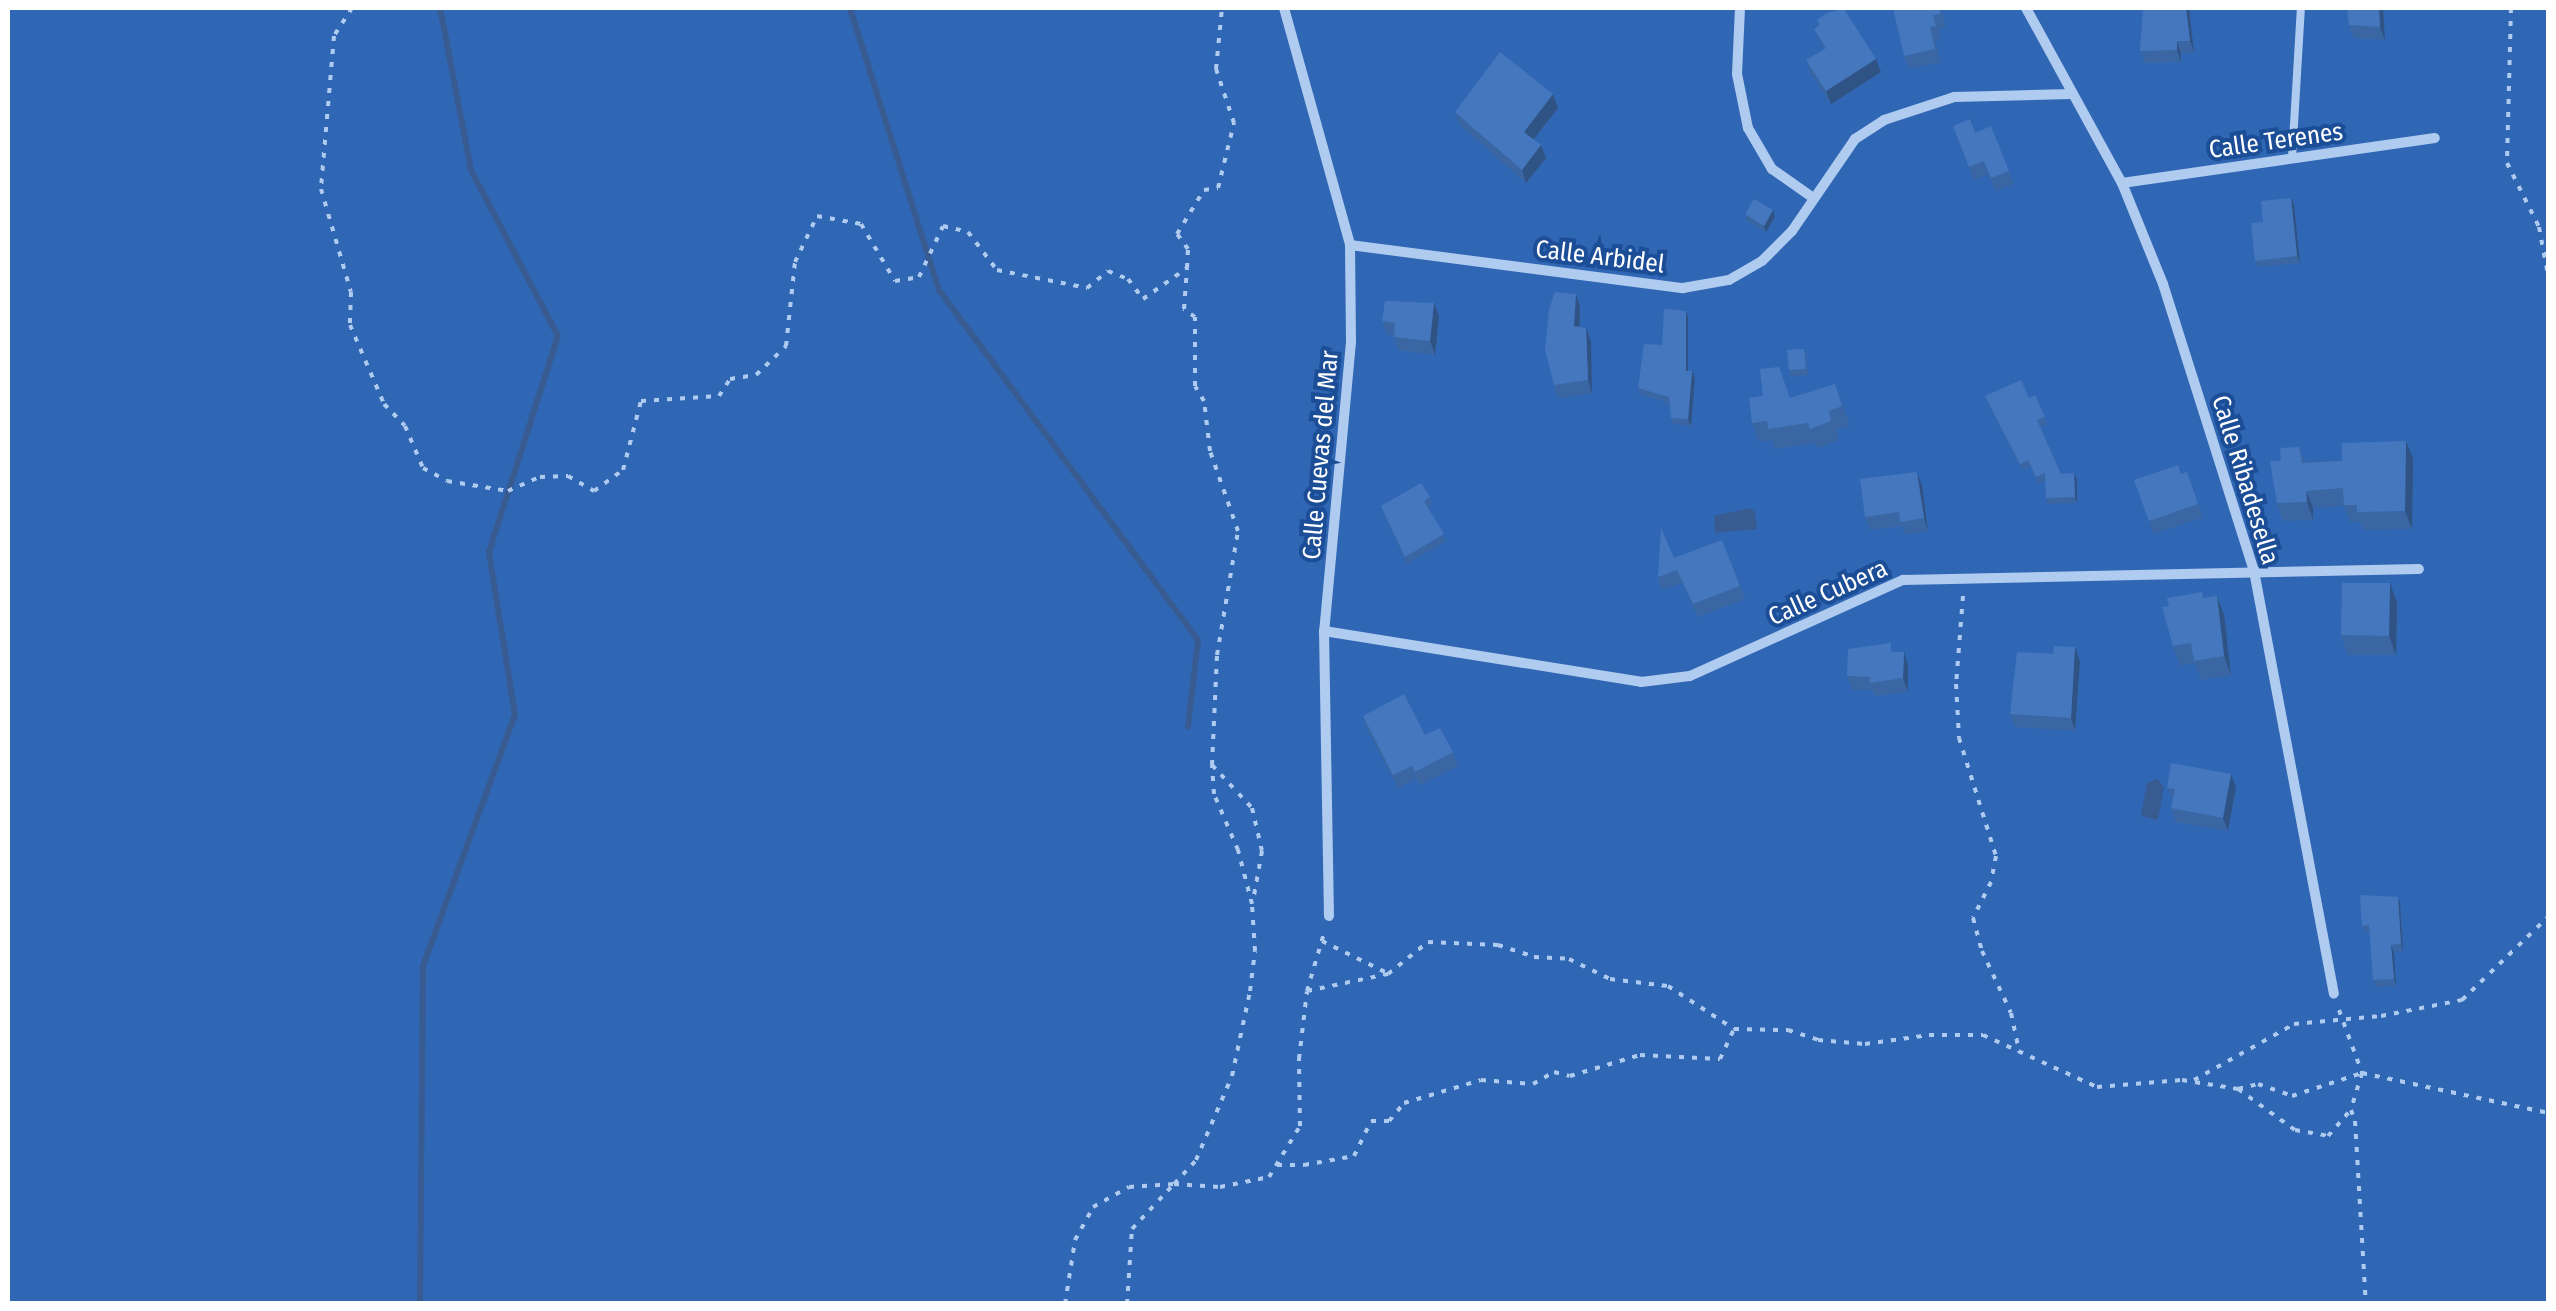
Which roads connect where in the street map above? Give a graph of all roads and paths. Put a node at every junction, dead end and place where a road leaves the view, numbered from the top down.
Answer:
1 (352, 8) edge
2 (1222, 8) edge
3 (1284, 8) edge
4 (1740, 8) edge
5 (2026, 8) edge
6 (2300, 8) edge
7 (2511, 8) edge
8 (2070, 94) junction
9 (2435, 138) dead end
10 (2292, 158) junction
11 (2122, 183) junction
12 (1812, 197) junction
13 (1350, 244) junction
14 (1187, 268) junction
15 (2548, 276) edge
16 (2419, 569) dead end
17 (2254, 571) junction
18 (1963, 579) junction
19 (1324, 631) junction
20 (1212, 764) junction
21 (1252, 904) junction
22 (1329, 916) joint
23 (2548, 917) edge
24 (1322, 941) junction
25 (1388, 974) junction
26 (1308, 992) junction
27 (2334, 994) joint
28 (2343, 1020) junction
29 (1734, 1029) junction
30 (2019, 1052) junction
31 (2362, 1073) junction
32 (2192, 1082) junction
33 (2238, 1089) junction
34 (2351, 1110) junction
35 (2548, 1113) edge
36 (1277, 1165) junction
37 (1174, 1184) junction
38 (1065, 1304) edge
39 (1127, 1304) edge
40 (2366, 1304) edge

1 - 14 path
2 - 14 path
3 - 13 street, Calle Cuevas del Mar
4 - 12 street
5 - 8 street, Calle Ribadesella
6 - 10 lane
7 - 15 path
8 - 11 street, Calle Ribadesella
8 - 12 street, Calle Arbidel
9 - 10 street, Calle Terenes
10 - 11 street, Calle Terenes
11 - 17 street, Calle Ribadesella
12 - 13 street, Calle Arbidel
13 - 19 street, Calle Cuevas del Mar
14 - 20 path
16 - 17 street, Calle Cubera
17 - 18 street, Calle Cubera
17 - 27 street, Calle Ribadesella
18 - 19 street, Calle Cubera
18 - 30 path
19 - 22 street, Calle Cuevas del Mar
20 - 21 path
20 - 21 path
21 - 37 path
22 - 24 path
23 - 28 path
24 - 25 path
24 - 26 path
25 - 26 path
25 - 29 path
26 - 36 path
27 - 28 path
28 - 31 path
28 - 32 path
29 - 30 path
29 - 36 path
30 - 32 path
31 - 33 path
31 - 34 path
31 - 35 path
32 - 33 path
33 - 34 path
34 - 40 path
36 - 37 path
37 - 38 path
37 - 39 path

